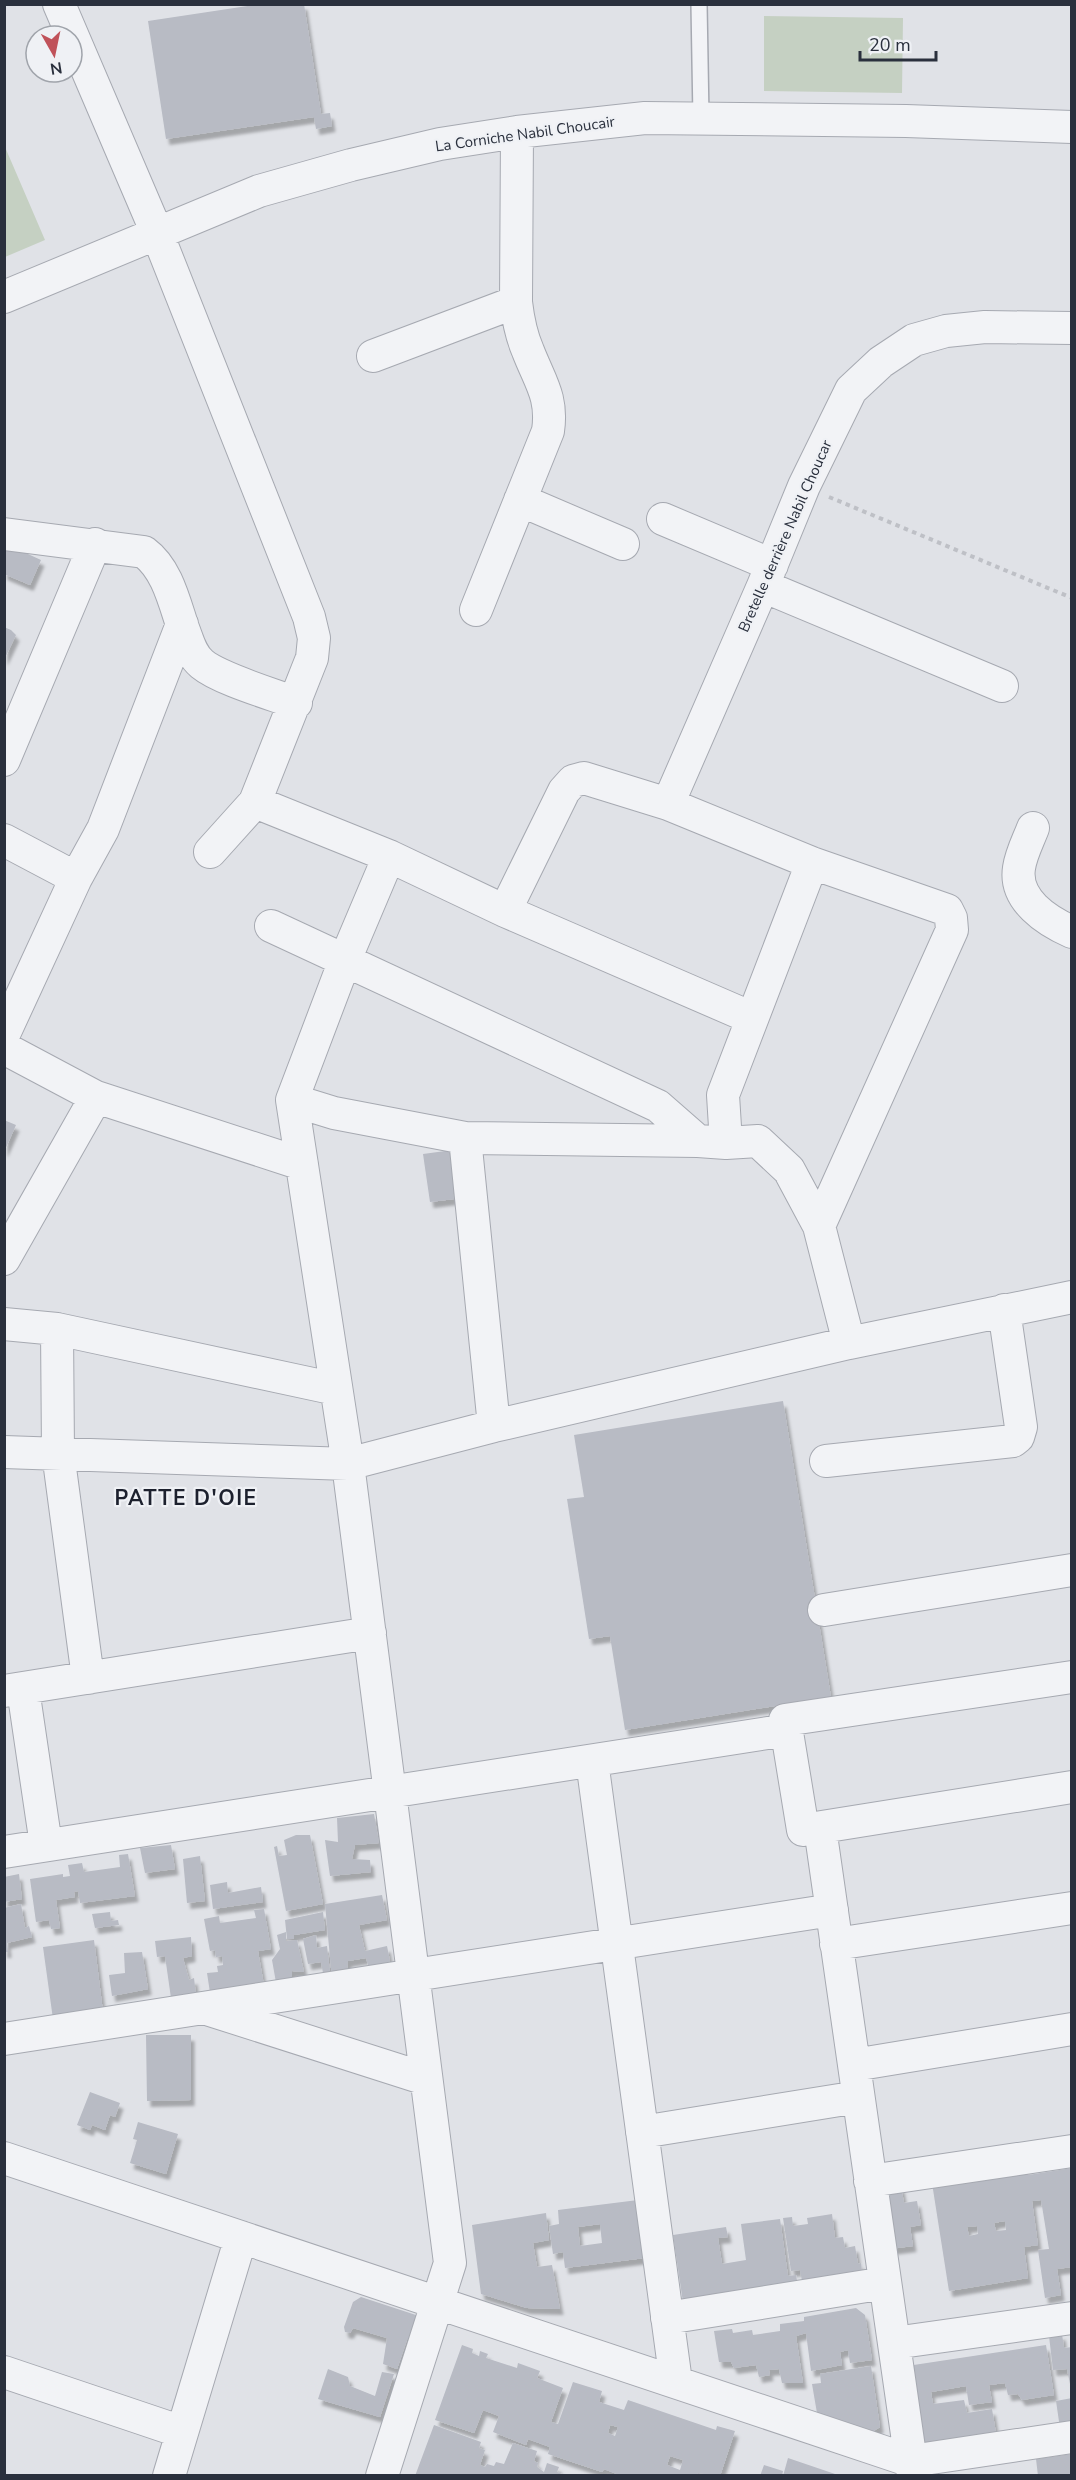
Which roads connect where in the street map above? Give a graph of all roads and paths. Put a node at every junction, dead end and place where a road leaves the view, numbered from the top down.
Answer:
1 (59, 4) edge
2 (699, 4) edge
3 (701, 118) junction
4 (1071, 127) edge
5 (517, 132) junction
6 (157, 232) junction
7 (4, 297) edge
8 (516, 302) junction
9 (1071, 328) edge
10 (373, 356) dead end
11 (804, 486) junction
12 (520, 500) junction
13 (663, 519) dead end
14 (4, 534) edge
15 (95, 544) junction
16 (623, 544) dead end
17 (767, 575) junction
18 (1071, 598) edge
19 (476, 610) dead end
20 (182, 624) junction
21 (1002, 686) dead end
22 (296, 703) junction
23 (4, 760) edge
24 (255, 802) junction
25 (668, 804) junction
26 (1033, 828) dead end
27 (4, 840) edge
28 (210, 852) dead end
29 (389, 856) junction
30 (812, 863) junction
31 (76, 878) junction
32 (505, 911) junction
33 (271, 926) dead end
34 (1071, 932) edge
35 (345, 960) junction
36 (752, 1018) junction
37 (4, 1034) edge
38 (4, 1048) edge
39 (96, 1097) junction
40 (292, 1100) junction
41 (465, 1138) junction
42 (712, 1142) junction
43 (302, 1164) junction
44 (819, 1226) junction
45 (5, 1256) edge
46 (1071, 1297) edge
47 (1005, 1310) junction
48 (4, 1324) edge
49 (57, 1329) junction
50 (849, 1343) junction
51 (336, 1389) junction
52 (494, 1426) junction
53 (4, 1452) edge
54 (58, 1454) junction
55 (825, 1461) dead end
56 (348, 1464) junction
57 (1071, 1570) edge
58 (824, 1610) dead end
59 (370, 1633) junction
60 (1071, 1677) edge
61 (88, 1678) junction
62 (14, 1690) edge
63 (787, 1730) junction
64 (592, 1761) junction
65 (1071, 1787) edge
66 (390, 1792) junction
67 (820, 1828) junction
68 (46, 1845) junction
69 (4, 1852) edge
70 (1071, 1908) edge
71 (832, 1910) junction
72 (617, 1944) junction
73 (836, 1944) junction
74 (413, 1975) junction
75 (203, 2008) junction
76 (1071, 2030) edge
77 (4, 2039) edge
78 (854, 2065) junction
79 (426, 2079) junction
80 (858, 2097) junction
81 (642, 2132) junction
82 (1071, 2151) edge
83 (4, 2158) edge
84 (870, 2181) junction
85 (242, 2237) junction
86 (885, 2283) junction
87 (437, 2302) junction
88 (667, 2318) junction
89 (1071, 2318) edge
90 (894, 2343) junction
91 (4, 2372) edge
92 (676, 2382) junction
93 (182, 2432) junction
94 (1071, 2437) edge
95 (912, 2468) edge
96 (169, 2475) edge
97 (382, 2475) edge

1 - 6 street
2 - 3 lane
3 - 4 street, La Corniche Nabil Choucair
3 - 5 street, La Corniche Nabil Choucair
5 - 6 street, La Corniche Nabil Choucair
5 - 8 street
6 - 7 street, La Corniche Nabil Choucair
6 - 22 street
8 - 10 street
8 - 12 street
9 - 11 street, Bretelle derrière Nabil Choucar
11 - 17 street, Bretelle derrière Nabil Choucar
11 - 18 path
12 - 16 street
12 - 19 street
13 - 17 street
14 - 15 street
15 - 20 street
15 - 23 street
17 - 21 street
17 - 25 street, Bretelle derrière Nabil Choucar
20 - 22 street
20 - 31 street
22 - 24 street
24 - 28 street
24 - 29 street
25 - 30 street
25 - 32 street
26 - 34 street
27 - 31 street
29 - 32 street
29 - 35 street
30 - 36 street
30 - 44 street
31 - 37 street
32 - 36 street
33 - 35 street
35 - 40 street
35 - 42 street
36 - 42 street
38 - 39 street
39 - 43 street
39 - 45 street
40 - 41 street
40 - 43 street
41 - 42 street
41 - 52 street
42 - 44 street
43 - 51 street
44 - 50 street
46 - 47 street
47 - 50 street
47 - 55 street
48 - 49 street
49 - 51 street
49 - 54 street
50 - 52 street
51 - 56 street
52 - 56 street
53 - 54 street
54 - 56 street
54 - 61 street
56 - 59 street
57 - 58 street
59 - 61 street
59 - 66 street
60 - 63 street
61 - 62 street
62 - 68 street
63 - 64 street
63 - 67 street
64 - 66 street
64 - 72 street
65 - 67 street
66 - 68 street
66 - 74 street
67 - 71 street
68 - 69 street
70 - 73 street
71 - 72 street
71 - 73 street
72 - 74 street
72 - 81 street
73 - 78 street
74 - 75 street
74 - 79 street
75 - 77 street
75 - 79 street
76 - 78 street
78 - 80 street
79 - 87 street
80 - 81 street
80 - 84 street
81 - 88 street
82 - 84 street
83 - 85 street
84 - 86 street
85 - 87 street
85 - 93 street
86 - 88 street
86 - 90 street
87 - 92 street
87 - 97 street
88 - 92 street
89 - 90 street
90 - 95 street
91 - 93 street
92 - 95 street
93 - 96 street
94 - 95 street

